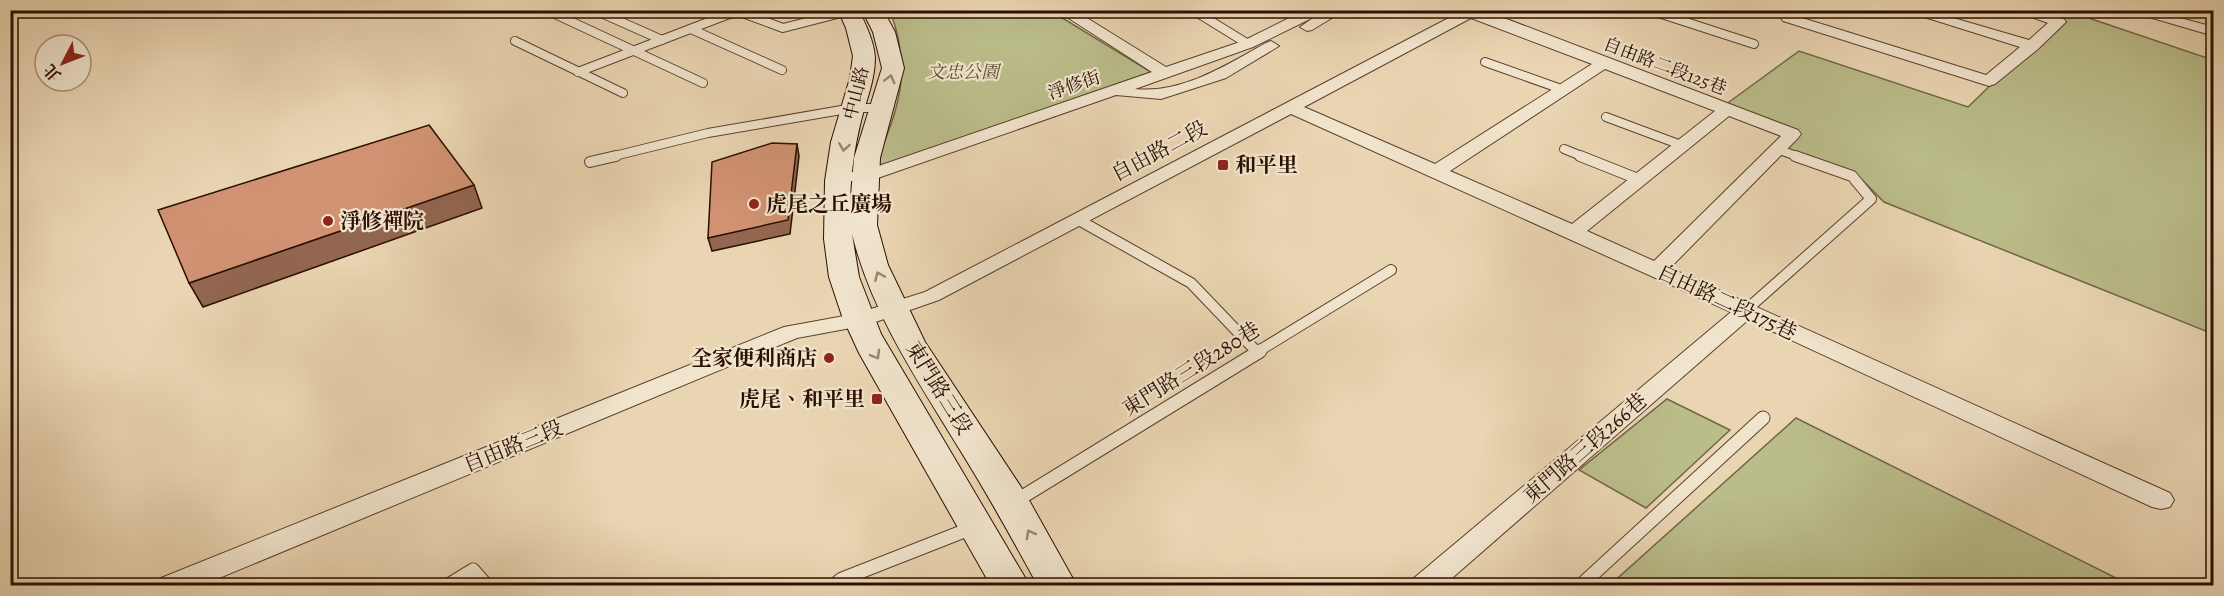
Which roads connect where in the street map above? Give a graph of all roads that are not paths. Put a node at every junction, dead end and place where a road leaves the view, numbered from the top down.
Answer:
1 (602, 10) edge
2 (872, 10) edge
3 (1063, 10) edge
4 (1193, 10) edge
5 (1317, 10) edge
6 (1338, 10) edge
7 (1649, 10) edge
8 (1798, 10) edge
9 (1909, 10) edge
10 (2019, 10) edge
11 (2132, 10) edge
12 (848, 11) edge
13 (1473, 12) edge
14 (555, 14) dead end
15 (691, 29) junction
16 (2214, 32) edge
17 (662, 40) junction
18 (515, 41) dead end
19 (1248, 44) junction
20 (1754, 44) dead end
21 (2033, 46) junction
22 (632, 51) junction
23 (1485, 62) dead end
24 (1604, 63) junction
25 (782, 70) dead end
26 (578, 72) junction
27 (1166, 74) junction
28 (703, 83) dead end
29 (1564, 90) junction
30 (1115, 91) junction
31 (623, 93) dead end
32 (853, 108) junction
33 (883, 108) junction
34 (1292, 108) junction
35 (1726, 110) junction
36 (1605, 117) dead end
37 (1680, 145) junction
38 (1564, 149) dead end
39 (1777, 149) junction
40 (590, 162) dead end
41 (1436, 172) junction
42 (852, 177) junction
43 (1638, 179) junction
44 (1077, 219) junction
45 (1574, 232) junction
46 (1391, 270) dead end
47 (1657, 270) junction
48 (893, 310) junction
49 (1745, 311) junction
50 (859, 320) junction
51 (1257, 352) junction
52 (1762, 418) dead end
53 (2161, 500) dead end
54 (1012, 503) junction
55 (978, 526) junction
56 (171, 585) edge
57 (447, 585) edge
58 (487, 585) edge
59 (833, 585) edge
60 (1011, 585) edge
61 (1058, 585) edge
62 (1424, 585) edge
63 (1580, 585) edge

1 - 17 lane
33 -> 2 main road, 中山路
3 - 27 street
4 - 19 lane
5 - 19 street, 淨修街
6 - 30 street
7 - 20 lane
8 - 21 street
9 - 21 street
10 - 21 street
11 - 16 street
12 - 15 lane
12 - 32 main road, 中山路
13 - 24 street, 自由路二段125巷
13 - 34 street, 自由路二段
14 - 22 lane
15 - 17 lane
15 - 25 lane
17 - 22 lane
18 - 26 lane
19 - 27 street, 淨修街
22 - 26 lane
22 - 28 lane
23 - 29 lane
24 - 29 street
24 - 35 street, 自由路二段125巷
26 - 31 lane
27 - 30 street, 淨修街
29 - 41 street
30 - 42 street, 淨修街
32 - 33 lane
32 - 40 lane
32 -> 42 main road, 中山路
33 - 42 main road, 中山路
34 - 41 street, 自由路二段175巷
34 - 44 street, 自由路二段
35 - 37 street
35 - 39 street, 自由路二段125巷
36 - 37 lane
37 - 43 street
38 - 43 lane
39 - 47 street
39 - 49 lane
41 - 45 street, 自由路二段175巷
48 -> 42 main road, 東門路三段
42 - 50 main road, 東門路三段
43 - 45 street
44 - 48 street, 自由路二段
44 - 51 lane
45 - 47 street, 自由路二段175巷
46 - 51 lane, 東門路三段280巷
47 - 49 street, 自由路二段175巷
48 - 50 street, 自由路二段
48 - 54 main road, 東門路三段
49 - 53 street, 自由路二段175巷
49 - 62 street, 東門路三段266巷
50 -> 55 main road, 東門路三段
50 - 56 street, 自由路三段
51 - 54 lane, 東門路三段280巷
52 - 63 lane
61 -> 54 main road, 東門路三段
55 - 59 lane
55 - 60 main road, 東門路三段
57 - 58 lane

